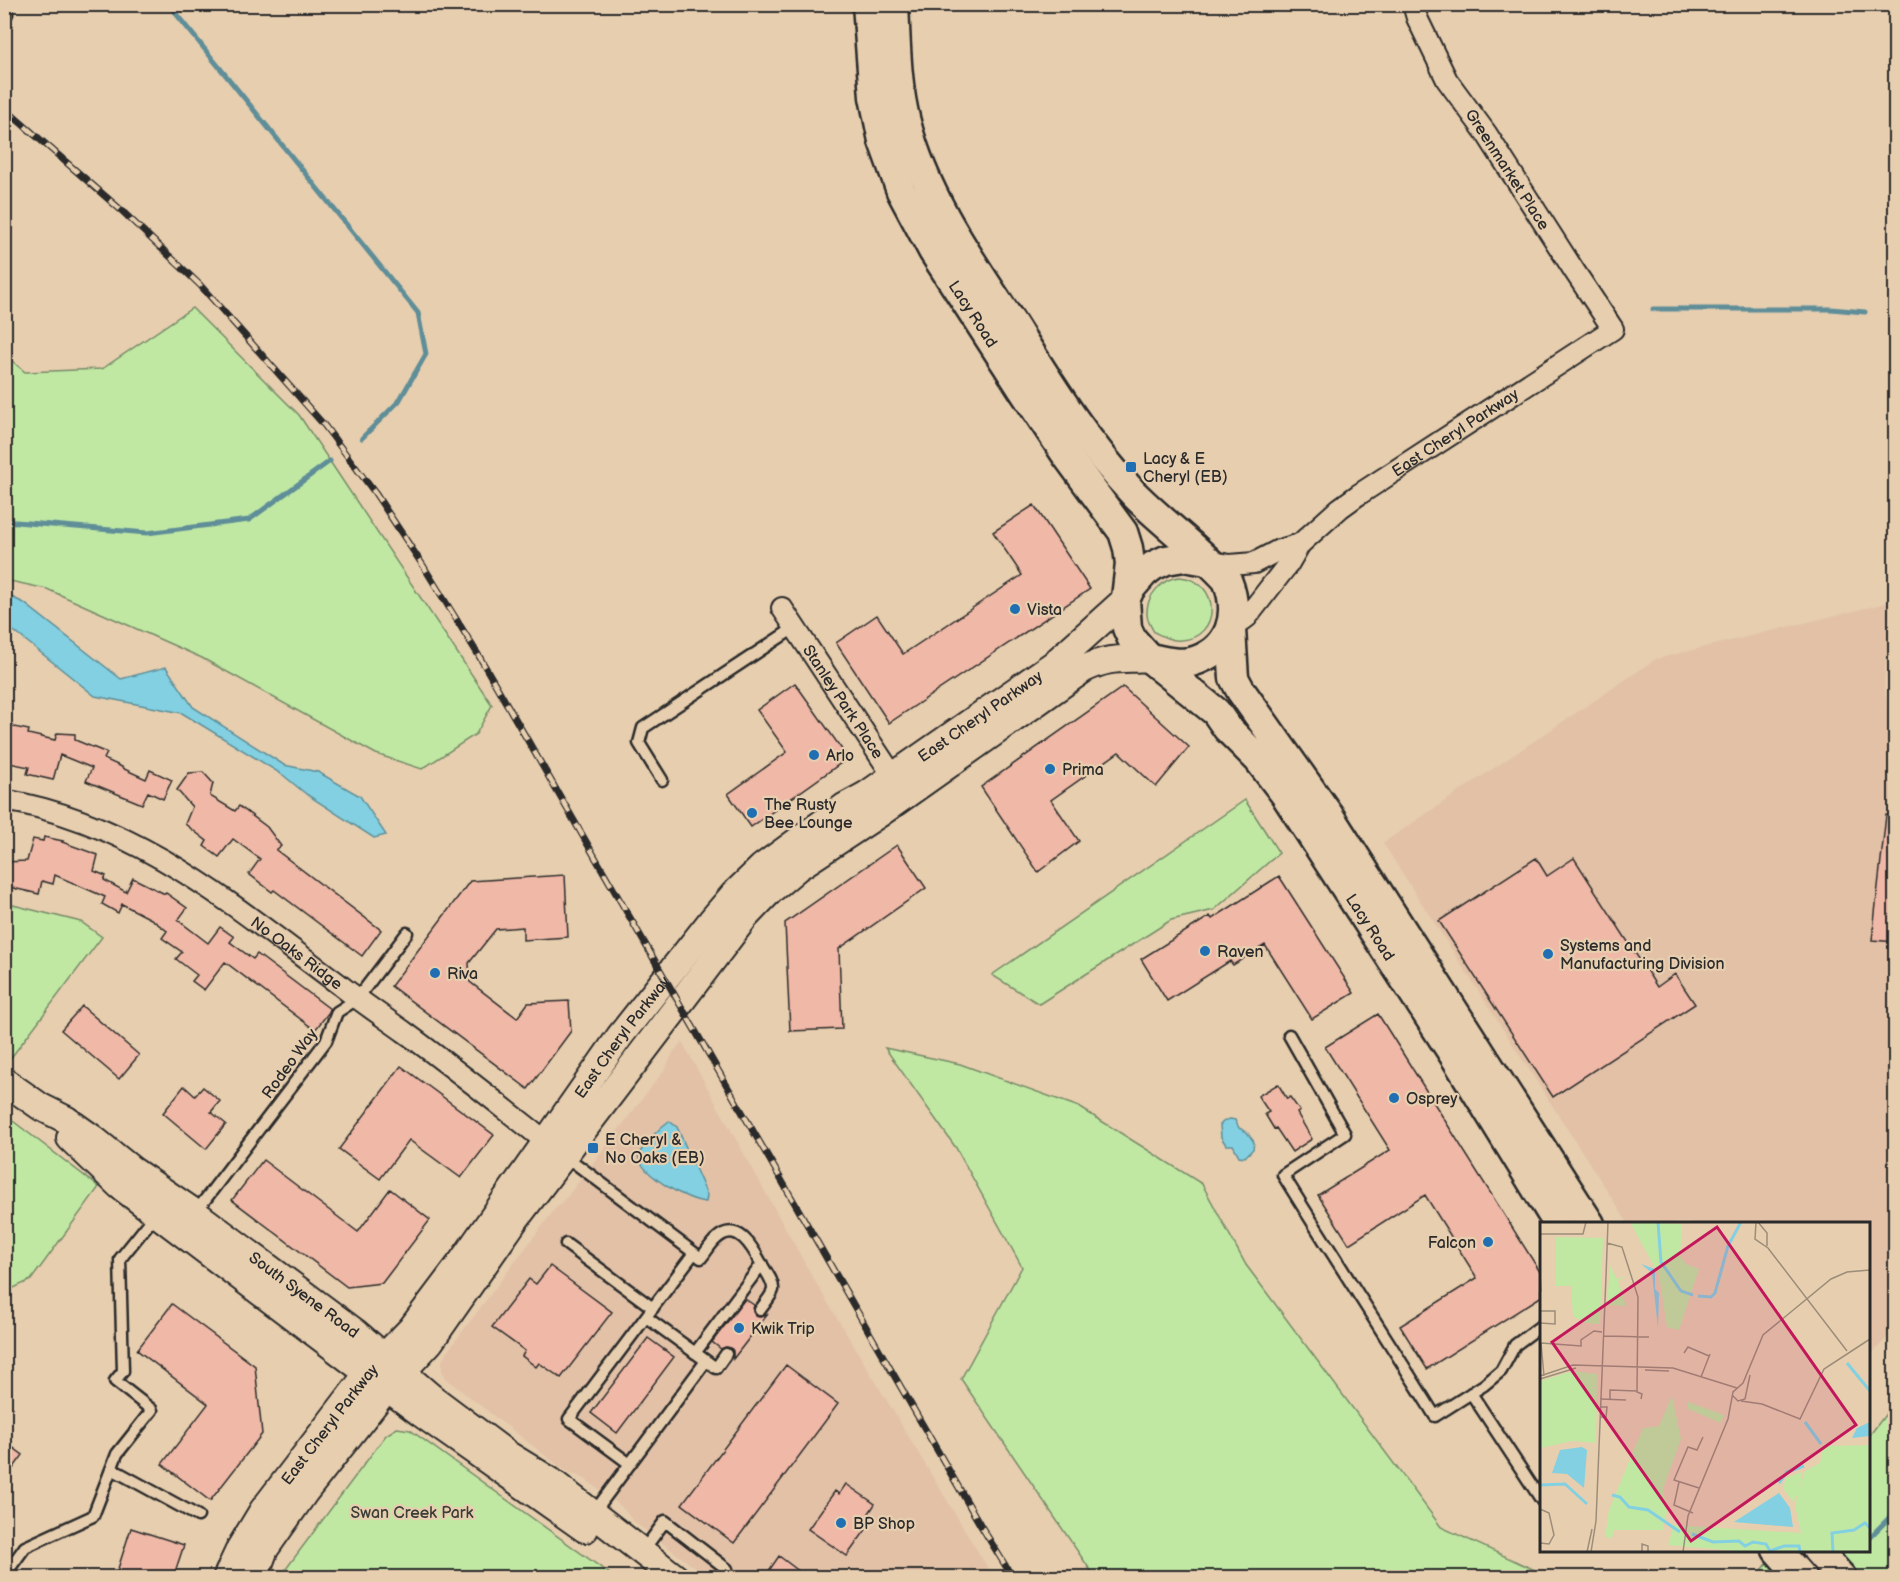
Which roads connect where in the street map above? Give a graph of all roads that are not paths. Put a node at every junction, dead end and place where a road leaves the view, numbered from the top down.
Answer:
1 (867, 4) edge
2 (894, 4) edge
3 (1413, 4) edge
4 (1613, 329) joint
5 (1300, 544) junction
6 (1207, 561) junction
7 (1125, 600) junction
8 (782, 608) dead end
9 (795, 628) junction
10 (1231, 629) junction
11 (1149, 658) junction
12 (662, 780) dead end
13 (899, 785) junction
14 (4, 800) edge
15 (407, 933) dead end
16 (357, 999) junction
17 (1289, 1035) dead end
18 (4, 1081) edge
19 (41, 1107) junction
20 (555, 1148) junction
21 (157, 1213) junction
22 (195, 1213) junction
23 (1557, 1222) edge
24 (1589, 1222) edge
25 (566, 1244) dead end
26 (698, 1256) junction
27 (762, 1264) junction
28 (760, 1310) dead end
29 (650, 1313) junction
30 (1540, 1326) edge
31 (695, 1353) junction
32 (726, 1354) dead end
33 (706, 1361) junction
34 (385, 1372) junction
35 (1471, 1394) junction
36 (630, 1464) junction
37 (111, 1469) junction
38 (1540, 1498) edge
39 (198, 1516) dead end
40 (588, 1520) junction
41 (1778, 1552) edge
42 (1818, 1552) edge
43 (639, 1557) junction
44 (4, 1576) edge
45 (226, 1578) edge
46 (254, 1578) edge
47 (660, 1578) edge
48 (676, 1578) edge
49 (721, 1578) edge
50 (1802, 1578) edge
51 (1842, 1578) edge

1 - 7 main road, Lacy Road
2 - 6 main road, Lacy Road
3 - 4 street, Greenmarket Place
4 - 5 street, East Cheryl Parkway
5 - 6 street, East Cheryl Parkway
5 - 10 street, East Cheryl Parkway
6 - 7 main road
6 - 10 main road
7 - 11 main road
7 - 13 street, East Cheryl Parkway
8 - 9 street, Stanley Park Place
9 - 12 lane
9 - 13 street, Stanley Park Place
10 - 11 main road
10 - 24 main road, Lacy Road
11 - 13 street, East Cheryl Parkway
11 - 23 main road, Lacy Road
13 - 20 street, East Cheryl Parkway
14 - 16 street, No Oaks Ridge
15 - 16 lane, Rodeo Way
16 - 20 street, No Oaks Ridge
16 - 22 lane, Rodeo Way
17 - 35 lane
18 - 19 street, South Syene Road
19 - 21 street, South Syene Road
19 - 22 street, South Syene Road
20 - 26 lane
20 - 34 street, East Cheryl Parkway
21 - 34 street, South Syene Road
21 - 37 lane
22 - 34 street, South Syene Road
25 - 29 lane
26 - 27 lane
26 - 29 lane
27 - 28 lane
27 - 31 lane
29 - 31 lane
29 - 36 lane
30 - 35 lane
31 - 33 lane
32 - 33 lane
33 - 36 lane
34 - 40 street, South Syene Road
34 - 45 street, East Cheryl Parkway
34 - 46 street, East Cheryl Parkway
35 - 38 lane
36 - 40 lane
37 - 39 lane
37 - 44 lane
40 - 43 street, South Syene Road
41 - 50 main road
42 - 51 main road
43 - 47 street, South Syene Road
43 - 48 street, South Syene Road
43 - 49 lane

